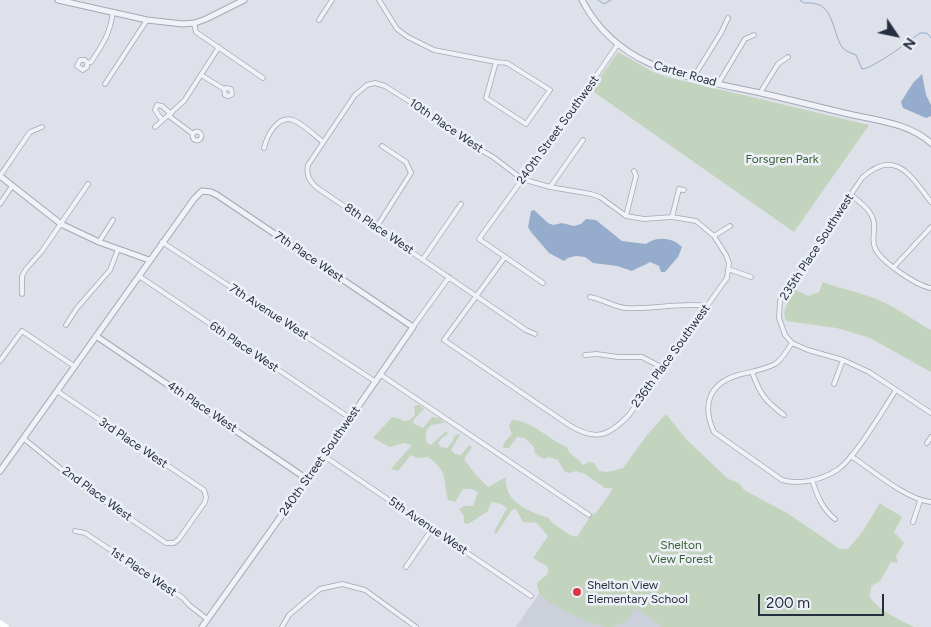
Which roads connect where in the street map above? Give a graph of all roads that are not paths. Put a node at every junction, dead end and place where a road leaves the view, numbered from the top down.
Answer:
1 (58, 0) edge
2 (244, 0) edge
3 (332, 0) edge
4 (379, 0) edge
5 (582, 0) edge
6 (113, 12) junction
7 (728, 18) dead end
8 (147, 20) junction
9 (319, 20) dead end
10 (194, 23) junction
11 (754, 35) dead end
12 (618, 44) junction
13 (219, 48) junction
14 (788, 57) dead end
15 (496, 62) junction
16 (87, 63) dead end
17 (201, 75) junction
18 (263, 78) dead end
19 (693, 78) junction
20 (105, 84) dead end
21 (718, 84) junction
22 (224, 89) dead end
23 (760, 93) junction
24 (170, 115) junction
25 (162, 120) junction
26 (42, 126) dead end
27 (155, 127) dead end
28 (194, 134) dead end
29 (583, 140) dead end
30 (323, 142) junction
31 (931, 143) edge
32 (382, 146) dead end
33 (264, 148) dead end
34 (634, 171) dead end
35 (0, 176) edge
36 (522, 179) junction
37 (88, 184) dead end
38 (12, 186) junction
39 (550, 187) junction
40 (684, 190) dead end
41 (851, 196) junction
42 (931, 202) edge
43 (0, 204) edge
44 (461, 204) dead end
45 (626, 216) junction
46 (672, 217) junction
47 (113, 220) dead end
48 (61, 224) junction
49 (730, 226) dead end
50 (931, 227) edge
51 (376, 228) junction
52 (714, 236) junction
53 (99, 242) junction
54 (162, 242) junction
55 (118, 249) junction
56 (505, 257) junction
57 (423, 259) junction
58 (149, 260) junction
59 (894, 267) junction
60 (728, 269) junction
61 (138, 276) junction
62 (449, 277) junction
63 (751, 277) dead end
64 (543, 283) dead end
65 (931, 288) edge
66 (22, 294) dead end
67 (476, 296) junction
68 (590, 297) dead end
69 (708, 306) junction
70 (66, 325) dead end
71 (413, 327) junction
72 (535, 334) dead end
73 (96, 336) junction
74 (792, 343) junction
75 (585, 355) dead end
76 (843, 360) junction
77 (0, 361) edge
78 (74, 366) junction
79 (663, 368) junction
80 (752, 372) junction
81 (381, 375) junction
82 (376, 382) junction
83 (834, 384) dead end
84 (896, 390) junction
85 (57, 391) junction
86 (931, 413) edge
87 (784, 415) dead end
88 (350, 418) junction
89 (931, 437) edge
90 (23, 438) junction
91 (927, 443) dead end
92 (324, 456) junction
93 (851, 456) junction
94 (0, 471) edge
95 (307, 479) junction
96 (812, 480) junction
97 (920, 501) junction
98 (931, 502) edge
99 (589, 515) dead end
100 (835, 520) dead end
101 (913, 522) dead end
102 (432, 529) junction
103 (75, 531) dead end
104 (174, 543) joint
105 (406, 567) dead end
106 (531, 596) dead end
107 (207, 619) junction
108 (0, 623) edge
109 (6, 627) edge
110 (202, 627) edge
111 (282, 627) edge
112 (416, 627) edge

1 - 6 street
2 - 10 street
3 - 9 street
4 - 15 street
5 - 12 street, Carter Road
6 - 8 street
6 - 16 street
7 - 19 street
8 - 10 street
8 - 20 street
10 - 13 street
11 - 21 street
12 - 19 street, Carter Road
12 - 36 street, 240th Street Southwest
13 - 17 street
13 - 18 street
14 - 23 street
15 - 15 street
17 - 22 street
17 - 24 street
19 - 21 street, Carter Road
21 - 23 street, Carter Road
23 - 31 street, Carter Road
24 - 25 street
24 - 25 street
24 - 28 street
25 - 27 street
26 - 35 street
29 - 39 street
30 - 33 street
30 - 36 street, 10th Place West
30 - 51 street, 8th Place West
32 - 51 street
34 - 45 street
35 - 38 street
36 - 39 street
36 - 56 street, 240th Street Southwest
37 - 48 street
38 - 43 street
38 - 48 street
39 - 45 street
40 - 46 street
41 - 42 street, 235th Place Southwest
41 - 59 street
41 - 74 street, 235th Place Southwest
44 - 57 street
45 - 46 street
46 - 52 street
47 - 53 street
48 - 53 street
48 - 66 street
49 - 52 street
50 - 59 street
51 - 57 street, 8th Place West
52 - 60 street
53 - 55 street
54 - 58 street
54 - 71 street, 7th Place West
54 - 82 street, 7th Avenue West
55 - 58 street
55 - 70 street
56 - 64 street
56 - 67 street
57 - 62 street, 8th Place West
58 - 61 street
59 - 65 street
60 - 63 street
60 - 69 street, 236th Place Southwest
61 - 73 street
61 - 88 street, 6th Place West
62 - 67 street, 8th Place West
62 - 71 street, 240th Street Southwest
67 - 72 street, 8th Place West
67 - 79 street, 236th Place Southwest
68 - 69 street
69 - 79 street, 236th Place Southwest
71 - 81 street, 240th Street Southwest
73 - 78 street
73 - 95 street, 4th Place West
74 - 76 street
74 - 80 street
75 - 79 street
76 - 83 street
76 - 84 street
77 - 78 street
78 - 85 street
80 - 87 street
80 - 96 street
81 - 82 street, 240th Street Southwest
81 - 99 street
82 - 88 street, 240th Street Southwest
84 - 86 street
84 - 93 street
85 - 90 street
85 - 104 street, 3rd Place West
88 - 92 street, 240th Street Southwest
89 - 91 street
90 - 94 street
90 - 104 street, 2nd Place West
92 - 95 street, 240th Street Southwest
92 - 102 street, 5th Avenue West
93 - 96 street
93 - 97 street
95 - 107 street, 240th Street Southwest
96 - 100 street
97 - 98 street
97 - 101 street
102 - 105 street
102 - 106 street, 5th Avenue West
103 - 107 street, 1st Place West
107 - 110 street, 240th Street Southwest
108 - 109 main road
111 - 112 street

